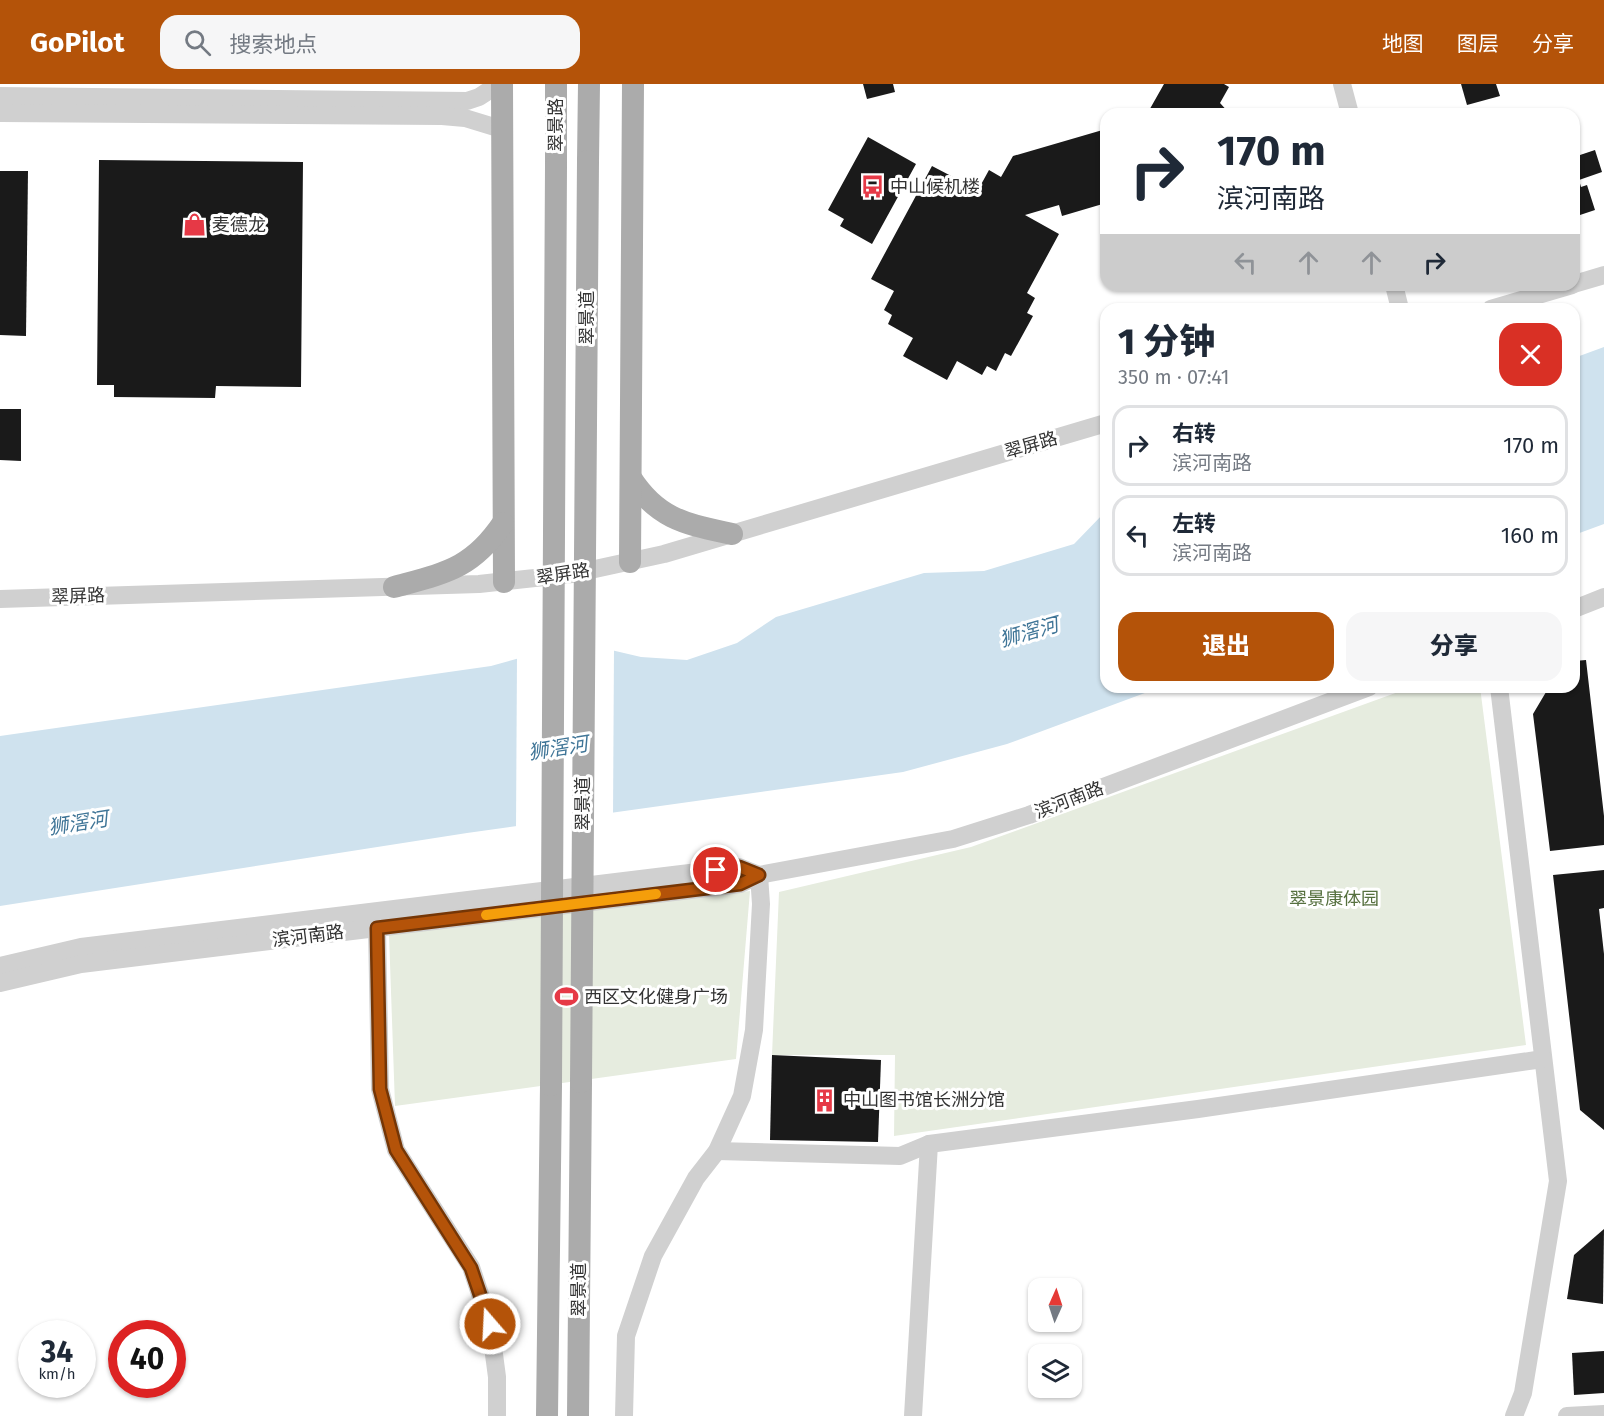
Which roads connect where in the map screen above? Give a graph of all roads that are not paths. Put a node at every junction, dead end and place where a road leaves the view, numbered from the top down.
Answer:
1 (501, 84) edge
2 (556, 84) edge
3 (589, 84) edge
4 (633, 84) edge
5 (1342, 84) edge
6 (0, 96) edge
7 (1348, 108) edge
8 (0, 113) edge
9 (501, 129) junction
10 (1604, 275) edge
11 (1580, 283) edge
12 (1552, 291) edge
13 (1512, 303) edge
14 (1100, 425) edge
15 (631, 478) junction
16 (502, 523) junction
17 (732, 534) junction
18 (630, 562) junction
19 (504, 582) junction
20 (394, 587) junction
21 (1604, 597) edge
22 (0, 599) edge
23 (1580, 607) edge
24 (1353, 693) edge
25 (1500, 693) edge
26 (759, 875) junction
27 (375, 920) junction
28 (0, 966) edge
29 (0, 983) edge
30 (1543, 1059) junction
31 (929, 1144) junction
32 (717, 1151) junction
33 (1604, 1414) edge
34 (496, 1416) edge
35 (547, 1416) edge
36 (578, 1416) edge
37 (624, 1416) edge
38 (913, 1416) edge
39 (1514, 1416) edge
40 (1567, 1416) edge

1 - 6 street
1 - 9 main road
2 - 35 main road, 翠景路, bridge
3 - 36 main road, 翠景道, bridge
4 - 15 main road
5 - 7 street
8 - 9 street
9 - 16 main road
10 - 11 street
12 - 13 street
14 - 17 street, 翠屏路
15 - 17 main road
15 - 18 main road
16 - 19 main road
16 - 20 main road
17 - 18 street, 翠屏路
18 - 19 street, 翠屏路
19 - 20 street, 翠屏路
20 - 22 street, 翠屏路
21 - 23 street
24 - 26 street, 滨河南路
25 - 30 street
26 - 27 street, 滨河南路
26 - 32 street
27 - 28 street, 滨河南路
27 - 29 street, 滨河南路
27 - 34 street
30 - 31 street
30 - 39 street
31 - 32 street
31 - 38 street
32 - 37 street
33 - 40 street

